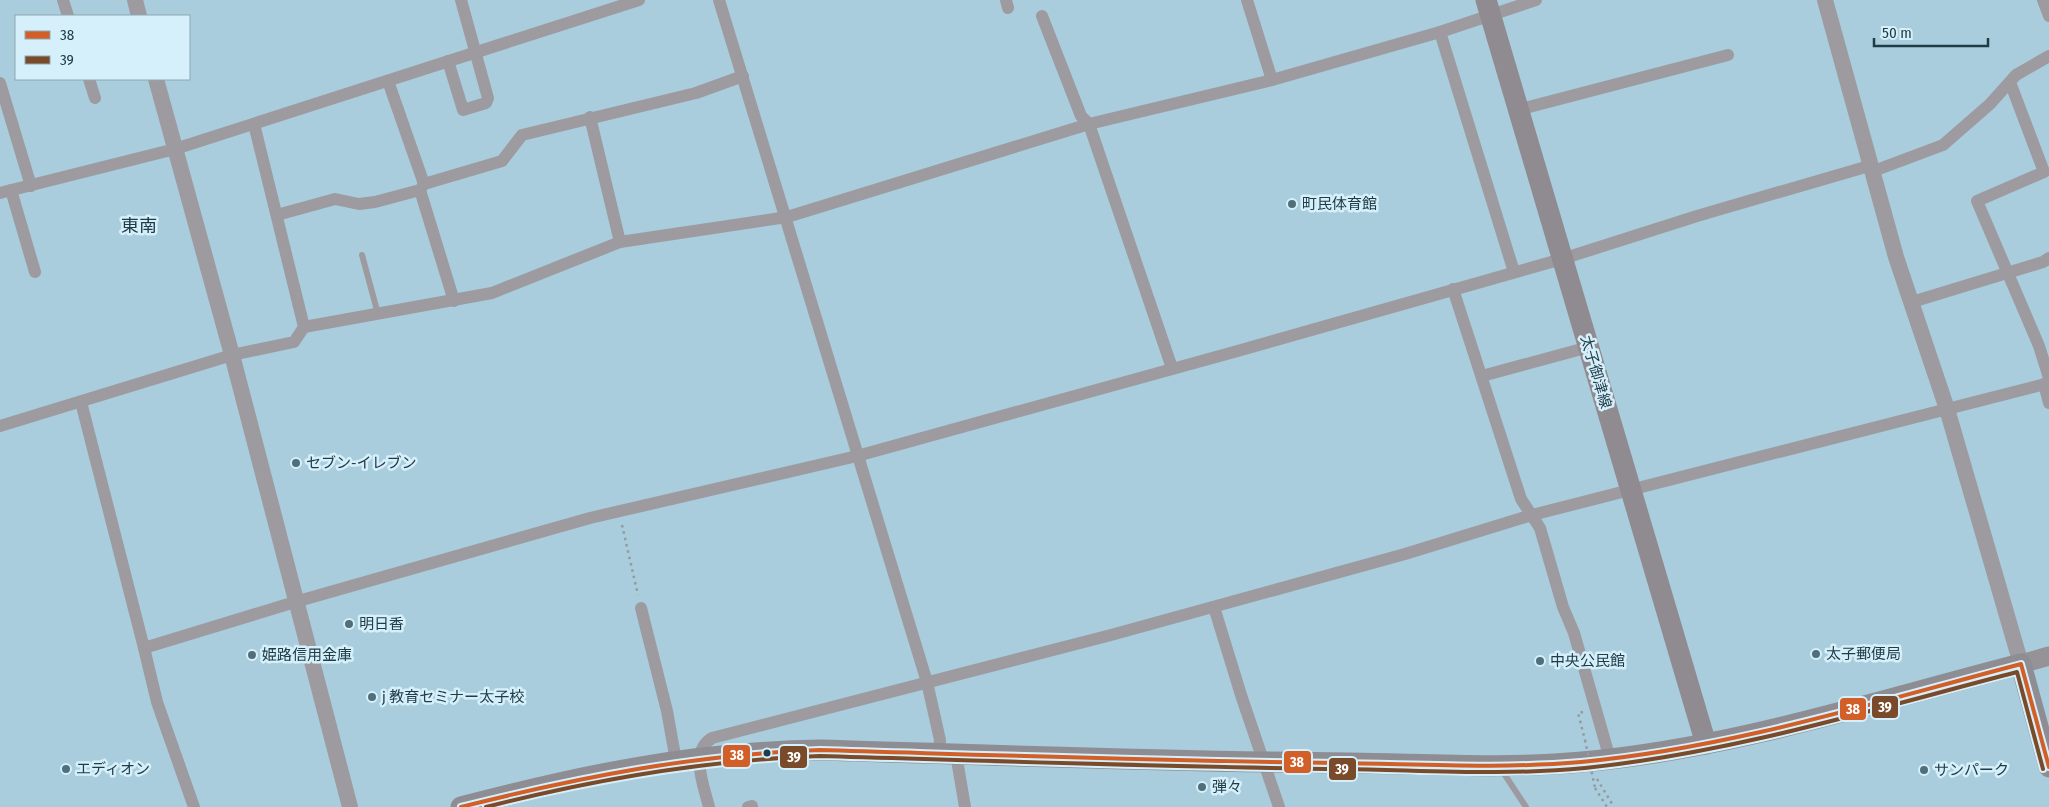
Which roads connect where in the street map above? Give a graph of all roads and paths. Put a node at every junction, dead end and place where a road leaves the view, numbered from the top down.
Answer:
1 (63, 0) edge
2 (135, 0) edge
3 (461, 0) edge
4 (639, 0) edge
5 (719, 0) edge
6 (1247, 0) edge
7 (1536, 0) edge
8 (1825, 0) edge
9 (2043, 0) edge
10 (1488, 8) edge
11 (68, 15) edge
12 (139, 15) edge
13 (1042, 16) dead end
14 (2049, 16) edge
15 (1440, 32) junction
16 (476, 52) junction
17 (1728, 55) dead end
18 (2049, 56) edge
19 (448, 62) junction
20 (743, 76) junction
21 (89, 80) edge
22 (156, 80) edge
23 (388, 80) junction
24 (1272, 80) junction
25 (2010, 82) junction
26 (0, 83) edge
27 (95, 98) dead end
28 (1517, 110) junction
29 (590, 117) junction
30 (254, 124) junction
31 (1089, 124) junction
32 (175, 149) junction
33 (1870, 169) junction
34 (2048, 175) edge
35 (30, 186) junction
36 (422, 187) junction
37 (6, 192) edge
38 (277, 214) junction
39 (787, 217) junction
40 (620, 242) junction
41 (362, 254) dead end
42 (2049, 258) edge
43 (1562, 259) junction
44 (35, 272) dead end
45 (1514, 272) junction
46 (2007, 273) junction
47 (1453, 289) junction
48 (454, 301) junction
49 (1912, 302) junction
50 (378, 314) junction
51 (304, 327) junction
52 (1589, 347) junction
53 (232, 356) junction
54 (1172, 368) junction
55 (1482, 376) junction
56 (2047, 382) edge
57 (81, 402) junction
58 (2049, 403) edge
59 (1947, 409) junction
60 (0, 426) edge
61 (857, 456) junction
62 (1630, 491) junction
63 (619, 511) junction
64 (1532, 515) junction
65 (295, 602) junction
66 (1214, 607) junction
67 (641, 608) joint
68 (144, 648) junction
69 (2049, 656) edge
70 (2021, 664) junction
71 (927, 682) junction
72 (1584, 711) dead end
73 (2045, 739) edge
74 (1706, 744) junction
75 (947, 754) junction
76 (699, 757) junction
77 (1610, 759) junction
78 (676, 761) junction
79 (1266, 762) junction
80 (1497, 764) junction
81 (2049, 767) edge
82 (1597, 779) dead end
83 (194, 807) edge
84 (350, 807) edge
85 (461, 807) edge
86 (709, 807) edge
87 (965, 807) edge
88 (1279, 807) edge
89 (1526, 807) edge
90 (1607, 807) edge
91 (1614, 807) edge

1 - 11 street
2 - 12 street
3 - 16 street
4 - 16 street
5 - 20 street
6 - 24 street
7 - 10 street
8 - 33 street
9 - 14 street
10 - 15 street
10 - 28 main road, 太子御津線
13 - 31 street
15 - 24 street
15 - 45 street
16 - 19 street
16 - 19 street
17 - 28 street
18 - 25 street
19 - 23 street
20 - 29 street
20 - 39 street
21 - 27 street
22 - 32 street
23 - 30 street
23 - 36 street
24 - 31 street
25 - 33 street
25 - 34 street
26 - 35 street
28 - 43 main road, 太子御津線
29 - 36 street
29 - 40 street
30 - 32 street
30 - 38 street
31 - 39 street
31 - 54 street
32 - 35 street
32 - 53 street
33 - 43 street
33 - 49 street
34 - 46 street
35 - 37 street
36 - 38 street
36 - 48 street
37 - 44 street
38 - 51 street
39 - 40 street
39 - 61 street
40 - 48 street
41 - 50 lane
42 - 46 street
43 - 45 street
43 - 52 main road, 太子御津線
45 - 47 street
46 - 49 street
46 - 56 street
47 - 54 street
47 - 55 street
48 - 50 street
49 - 59 street
50 - 51 street
51 - 53 street
52 - 55 street
52 - 62 main road, 太子御津線
53 - 57 street
53 - 65 street
54 - 61 street
55 - 64 street
56 - 58 street
56 - 59 street
57 - 60 street
57 - 68 street
59 - 62 street
59 - 70 street
61 - 63 street
61 - 71 street
62 - 64 street
62 - 74 main road, 太子御津線
63 - 65 street
63 - 67 path
64 - 66 street
64 - 77 street
65 - 68 street
65 - 84 street
66 - 71 street
66 - 79 street
67 - 78 street
68 - 83 street
69 - 70 main road
70 - 73 highway
70 - 74 highway
71 - 75 street
71 - 76 street
72 - 90 path, bridge
73 - 81 highway
74 - 77 highway
75 - 76 highway
75 - 79 highway
75 - 87 street
76 - 78 highway
76 - 86 street
77 - 80 highway
78 - 85 highway
79 - 80 highway
79 - 88 street
80 - 89 lane
82 - 91 path

